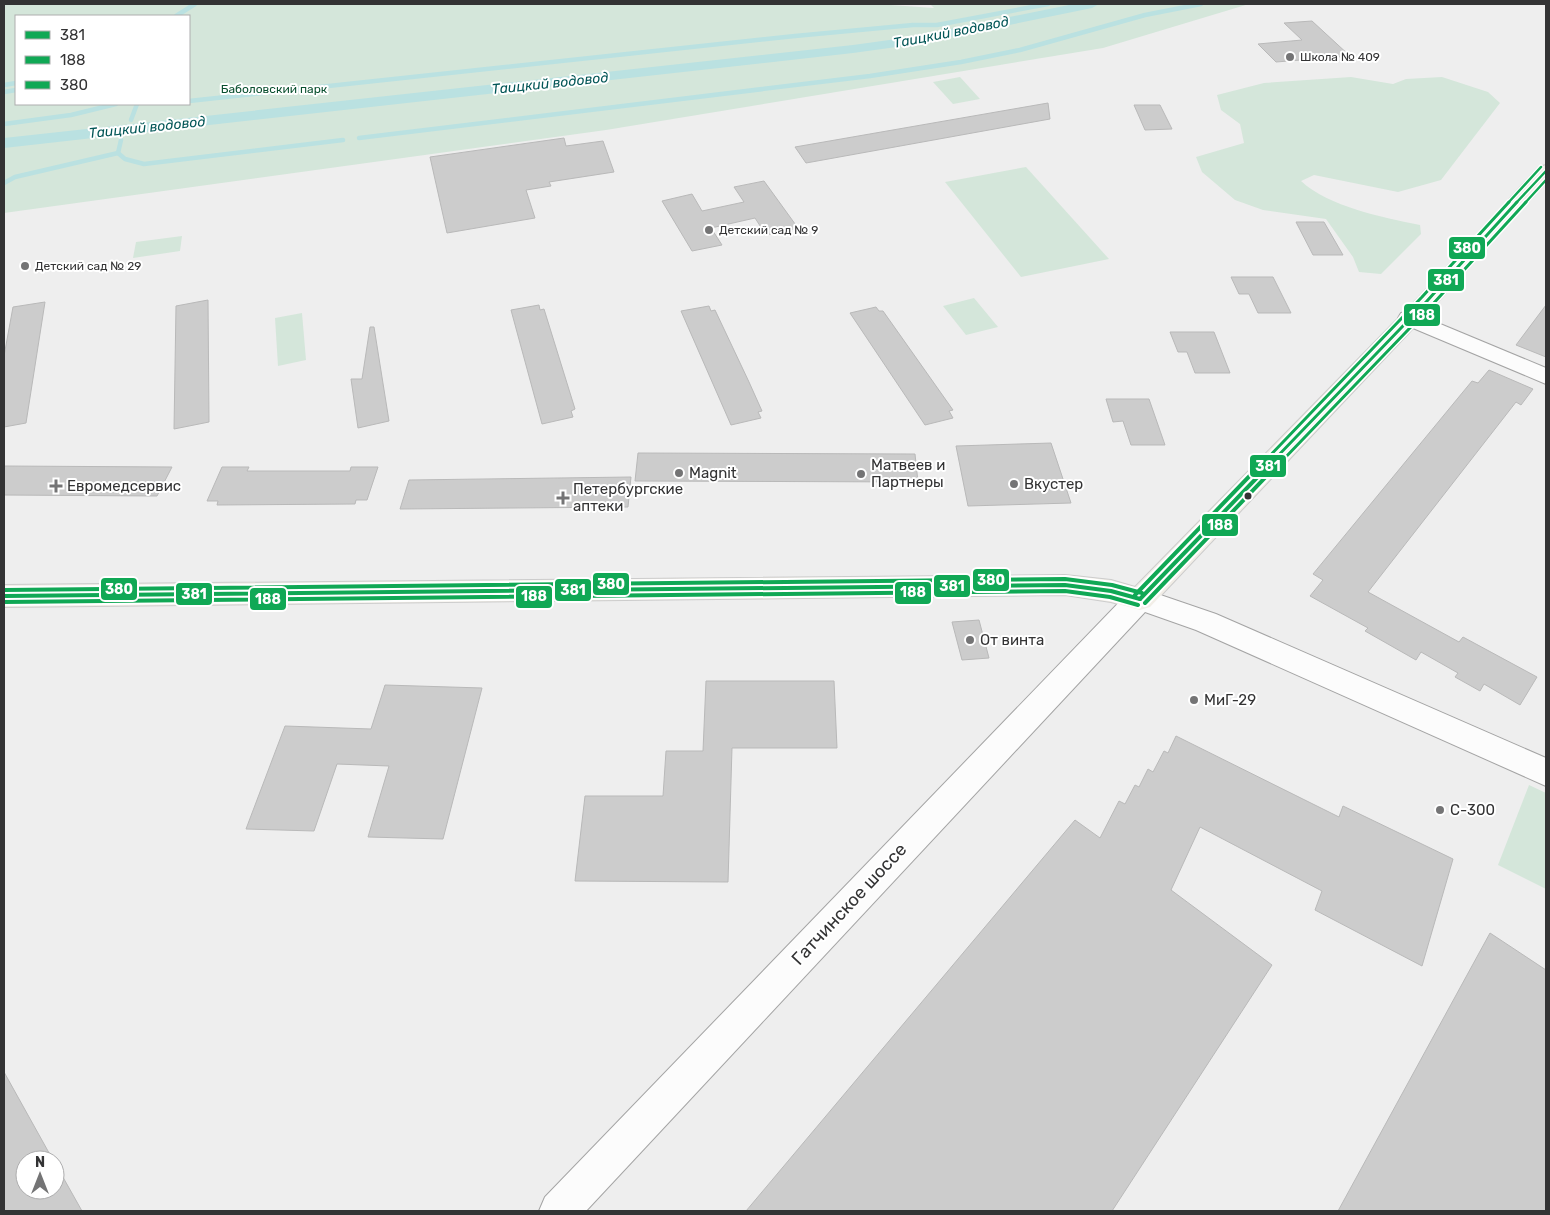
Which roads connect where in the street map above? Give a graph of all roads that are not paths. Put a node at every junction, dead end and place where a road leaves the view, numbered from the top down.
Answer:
1 (1546, 171) edge
2 (1409, 318) junction
3 (1546, 377) edge
4 (4, 596) edge
5 (1140, 599) junction
6 (1546, 772) edge
7 (559, 1211) edge

1 - 2 main road
2 - 3 street
2 - 5 main road
4 - 5 main road
5 - 6 street
5 - 7 street, Гатчинское шоссе

